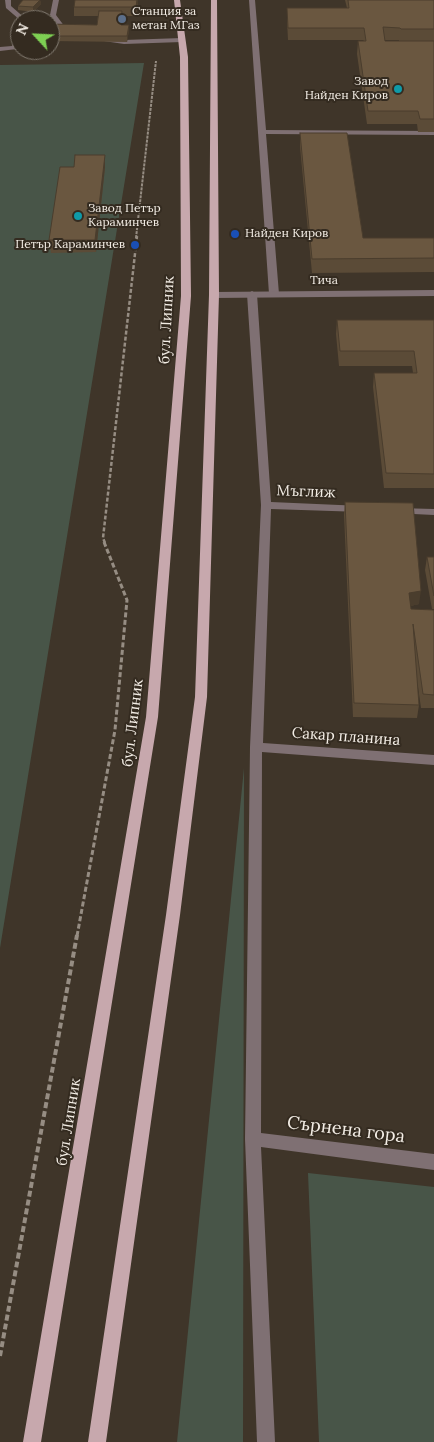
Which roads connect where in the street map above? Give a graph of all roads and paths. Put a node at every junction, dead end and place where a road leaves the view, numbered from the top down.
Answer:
1 (56, 0) edge
2 (177, 0) edge
3 (214, 0) edge
4 (252, 0) edge
5 (77, 34) edge
6 (92, 38) edge
7 (182, 40) junction
8 (157, 41) junction
9 (262, 132) junction
10 (434, 133) edge
11 (434, 293) edge
12 (252, 294) junction
13 (274, 294) junction
14 (214, 295) junction
15 (266, 505) junction
16 (434, 512) edge
17 (256, 747) junction
18 (434, 760) edge
19 (252, 1139) junction
20 (434, 1162) edge
21 (0, 1356) edge
22 (32, 1442) edge
23 (97, 1442) edge
24 (266, 1442) edge

1 - 5 street
2 - 7 main road, бул. Липник
3 - 14 main road
4 - 9 street
6 - 8 street
7 - 8 street
7 - 22 main road, бул. Липник
8 - 21 path
9 - 10 street
9 - 13 street
11 - 13 street, Тича
12 - 13 street, Тича
12 - 14 street, Тича
12 - 15 street
14 - 23 main road
15 - 16 street, Мъглиж
15 - 17 street
17 - 18 street, Сакар планина
17 - 19 street
19 - 20 street, Сърнена гора
19 - 24 street

